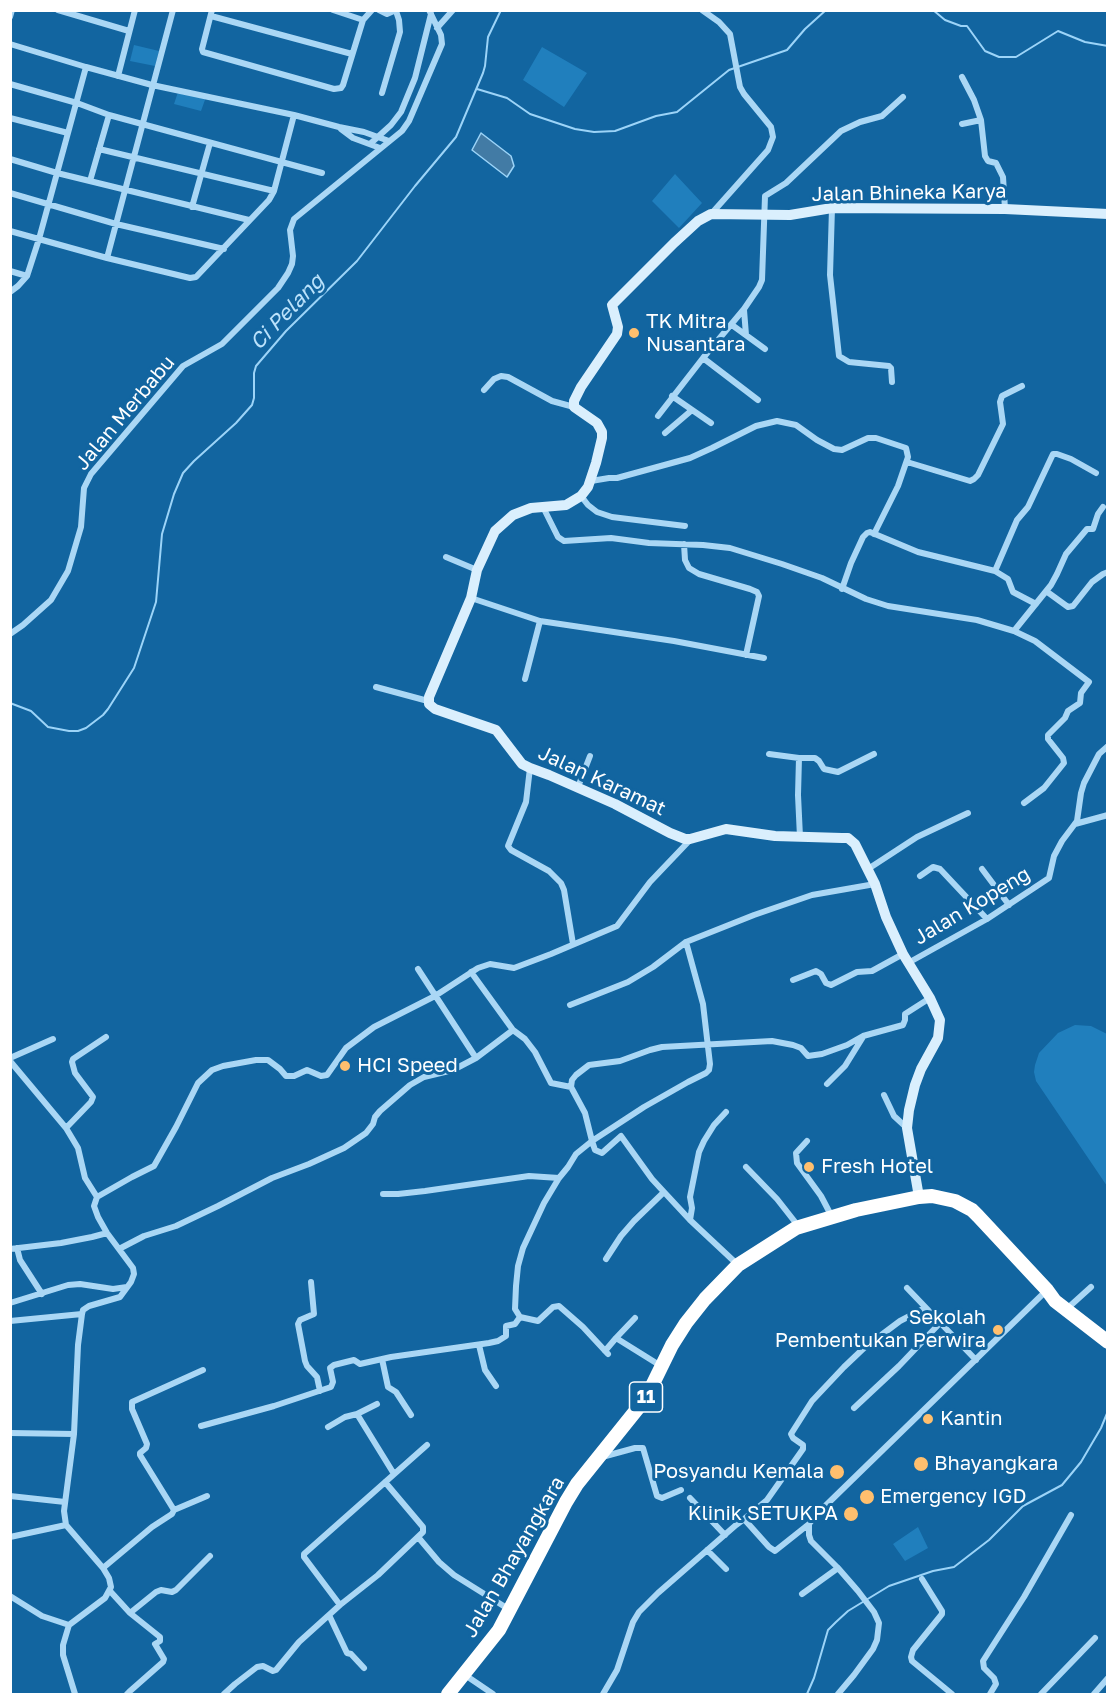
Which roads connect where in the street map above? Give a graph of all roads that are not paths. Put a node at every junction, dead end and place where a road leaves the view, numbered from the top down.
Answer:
1 (12, 10) edge
2 (58, 10) edge
3 (135, 10) edge
4 (173, 10) edge
5 (333, 10) edge
6 (372, 10) edge
7 (379, 10) edge
8 (453, 10) edge
9 (702, 10) edge
10 (396, 11) edge
11 (430, 12) edge
12 (212, 13) edge
13 (10, 17) edge
14 (363, 20) junction
15 (437, 28) junction
16 (129, 31) junction
17 (10, 44) edge
18 (352, 54) junction
19 (86, 68) junction
20 (118, 76) junction
21 (962, 77) dead end
22 (10, 84) edge
23 (152, 85) junction
24 (382, 93) dead end
25 (903, 96) dead end
26 (77, 104) junction
27 (109, 115) junction
28 (294, 115) junction
29 (10, 118) edge
30 (981, 120) junction
31 (962, 124) dead end
32 (142, 125) junction
33 (339, 128) junction
34 (68, 133) junction
35 (378, 137) junction
36 (389, 141) junction
37 (210, 143) junction
38 (370, 144) junction
39 (380, 148) junction
40 (99, 149) junction
41 (133, 158) junction
42 (10, 159) edge
43 (283, 162) junction
44 (57, 173) junction
45 (322, 173) dead end
46 (201, 174) junction
47 (90, 181) junction
48 (125, 190) junction
49 (274, 191) junction
50 (10, 193) edge
51 (48, 203) junction
52 (192, 207) junction
53 (832, 208) junction
54 (1005, 209) junction
55 (711, 214) junction
56 (1107, 214) edge
57 (764, 215) junction
58 (249, 220) junction
59 (116, 224) junction
60 (10, 231) edge
61 (39, 239) junction
62 (224, 249) junction
63 (107, 258) junction
64 (10, 271) edge
65 (27, 276) junction
66 (10, 291) edge
67 (744, 309) junction
68 (732, 325) junction
69 (746, 335) junction
70 (765, 349) dead end
71 (703, 358) junction
72 (891, 382) dead end
73 (1022, 386) dead end
74 (484, 390) dead end
75 (672, 396) junction
76 (758, 400) dead end
77 (574, 407) junction
78 (692, 410) junction
79 (658, 416) dead end
80 (711, 423) dead end
81 (665, 433) dead end
82 (907, 462) junction
83 (1096, 473) dead end
84 (591, 481) junction
85 (581, 496) junction
86 (543, 507) junction
87 (1102, 507) dead end
88 (685, 526) dead end
89 (874, 534) junction
90 (684, 544) junction
91 (446, 557) dead end
92 (477, 570) junction
93 (994, 571) junction
94 (1107, 572) edge
95 (842, 589) junction
96 (1046, 591) junction
97 (471, 598) junction
98 (1036, 604) junction
99 (540, 621) junction
100 (1014, 631) junction
101 (10, 633) edge
102 (746, 655) junction
103 (764, 658) dead end
104 (525, 679) dead end
105 (376, 687) dead end
106 (428, 701) junction
107 (1107, 746) edge
108 (769, 754) dead end
109 (874, 754) dead end
110 (590, 756) dead end
111 (799, 758) junction
112 (530, 768) junction
113 (578, 787) junction
114 (1024, 803) dead end
115 (968, 813) dead end
116 (1107, 815) edge
117 (1076, 824) junction
118 (800, 837) junction
119 (690, 839) junction
120 (868, 869) junction
121 (982, 870) dead end
122 (920, 876) dead end
123 (875, 884) junction
124 (1009, 905) junction
125 (987, 919) junction
126 (686, 942) junction
127 (573, 944) junction
128 (905, 958) junction
129 (418, 969) dead end
130 (471, 972) junction
131 (793, 980) dead end
132 (435, 996) junction
133 (930, 998) junction
134 (570, 1005) dead end
135 (513, 1030) junction
136 (863, 1036) junction
137 (106, 1037) dead end
138 (53, 1040) dead end
139 (706, 1044) junction
140 (476, 1058) junction
141 (10, 1060) edge
142 (827, 1084) dead end
143 (571, 1086) junction
144 (884, 1095) dead end
145 (726, 1112) dead end
146 (66, 1128) junction
147 (906, 1128) junction
148 (591, 1141) junction
149 (807, 1141) dead end
150 (746, 1167) dead end
151 (559, 1178) junction
152 (664, 1192) junction
153 (383, 1194) dead end
154 (97, 1197) junction
155 (919, 1197) junction
156 (832, 1217) junction
157 (690, 1220) junction
158 (800, 1227) junction
159 (107, 1233) junction
160 (14, 1249) edge
161 (118, 1250) junction
162 (606, 1259) dead end
163 (738, 1265) junction
164 (311, 1282) dead end
165 (127, 1287) junction
166 (1091, 1287) dead end
167 (907, 1288) dead end
168 (1047, 1290) junction
169 (42, 1294) junction
170 (10, 1303) edge
171 (1070, 1306) junction
172 (925, 1308) junction
173 (82, 1314) junction
174 (519, 1317) junction
175 (635, 1318) dead end
176 (10, 1321) edge
177 (940, 1323) junction
178 (1107, 1332) edge
179 (616, 1338) junction
180 (1107, 1342) edge
181 (479, 1345) junction
182 (382, 1359) junction
183 (976, 1360) junction
184 (662, 1366) junction
185 (203, 1370) dead end
186 (496, 1386) dead end
187 (320, 1391) junction
188 (377, 1404) dead end
189 (854, 1408) dead end
190 (357, 1414) junction
191 (411, 1414) dead end
192 (201, 1426) dead end
193 (328, 1427) dead end
194 (10, 1433) edge
195 (74, 1434) junction
196 (427, 1445) dead end
197 (598, 1458) junction
198 (394, 1474) junction
199 (385, 1482) junction
200 (681, 1490) dead end
201 (10, 1496) edge
202 (207, 1496) dead end
203 (690, 1498) dead end
204 (65, 1502) junction
205 (174, 1510) junction
206 (1071, 1515) dead end
207 (744, 1519) junction
208 (809, 1524) junction
209 (66, 1525) junction
210 (725, 1535) junction
211 (10, 1537) edge
212 (418, 1537) junction
213 (707, 1550) junction
214 (210, 1556) dead end
215 (103, 1568) junction
216 (838, 1568) junction
217 (726, 1569) dead end
218 (922, 1579) dead end
219 (110, 1591) junction
220 (802, 1594) dead end
221 (10, 1596) edge
222 (340, 1605) junction
223 (510, 1610) junction
224 (130, 1613) junction
225 (329, 1615) junction
226 (69, 1625) junction
227 (1095, 1638) dead end
228 (364, 1668) dead end
229 (465, 1675) junction
230 (1107, 1681) edge
231 (75, 1695) edge
232 (127, 1695) edge
233 (224, 1695) edge
234 (448, 1695) edge
235 (493, 1695) edge
236 (603, 1695) edge
237 (838, 1695) edge
238 (952, 1695) edge
239 (990, 1695) edge
240 (1041, 1695) edge
241 (1094, 1695) edge

1 - 13 street
2 - 16 street
3 - 16 street
4 - 23 street
5 - 14 street
6 - 14 street
7 - 10 street
8 - 15 street
9 - 55 street
10 - 24 street
11 - 15 street, Jalan Merbabu
11 - 35 street
12 - 18 street
12 - 18 street
14 - 18 street
15 - 36 street, Jalan Merbabu
16 - 20 street
17 - 19 street
19 - 20 street
19 - 26 street
20 - 23 street
21 - 30 street
22 - 26 street
23 - 28 street
23 - 32 street
25 - 57 street
26 - 27 street
26 - 34 street
27 - 32 street
27 - 40 street
28 - 33 street
28 - 43 street
29 - 34 street
30 - 31 street
30 - 54 street
32 - 37 street
32 - 41 street
33 - 35 street
33 - 38 street
34 - 44 street
35 - 36 street
35 - 38 street
36 - 39 street, Jalan Merbabu
37 - 43 street
37 - 46 street
38 - 39 street
39 - 101 street, Jalan Merbabu
40 - 41 street
40 - 47 street
41 - 46 street
41 - 48 street
42 - 44 street
43 - 45 street
43 - 49 street
44 - 47 street
44 - 51 street
46 - 49 street
46 - 52 street
47 - 48 street
48 - 52 street
48 - 59 street
49 - 58 street
50 - 51 street
51 - 59 street
51 - 61 street
52 - 58 street
53 - 54 street, Jalan Bhineka Karya
53 - 57 street, Jalan Bhineka Karya
53 - 72 street
54 - 56 street, Jalan Bhineka Karya
55 - 57 street, Jalan Bhineka Karya
55 - 77 street
57 - 67 street
58 - 62 street
59 - 62 street
59 - 63 street
60 - 61 street
61 - 63 street
61 - 65 street
62 - 63 street
64 - 65 street
65 - 66 street
67 - 68 street
67 - 69 street
68 - 69 street
68 - 71 street
69 - 70 street
71 - 75 street
71 - 76 street
73 - 82 street
74 - 77 street
75 - 78 street
75 - 79 street
77 - 84 street
78 - 80 street
78 - 81 street
82 - 84 street
82 - 89 street
83 - 93 street
84 - 85 street
85 - 86 street
85 - 88 street
86 - 90 street
86 - 92 street
87 - 96 street
89 - 93 street
89 - 95 street
90 - 95 street
90 - 102 street
91 - 92 street
92 - 97 street
93 - 98 street
94 - 96 street
95 - 100 street
96 - 98 street
97 - 99 street
97 - 106 street
98 - 100 street
99 - 102 street
99 - 104 street
100 - 114 street
102 - 103 street
105 - 106 street
106 - 112 street, Jalan Karamat
107 - 117 street, Jalan Kopeng
108 - 111 street
109 - 111 street
110 - 113 street
111 - 118 street
112 - 113 street, Jalan Karamat
112 - 127 street
113 - 119 street, Jalan Karamat
115 - 120 street
116 - 117 street
117 - 124 street, Jalan Kopeng
118 - 119 street
118 - 120 street
119 - 127 street
120 - 123 street
121 - 124 street
122 - 125 street
123 - 126 street
123 - 128 street
124 - 125 street, Jalan Kopeng
125 - 128 street, Jalan Kopeng
126 - 134 street
126 - 139 street
127 - 130 street
128 - 131 street, Jalan Kopeng
128 - 133 street
129 - 132 street
130 - 132 street
130 - 135 street
132 - 140 street
132 - 154 street
133 - 136 street
133 - 147 street
135 - 140 street
135 - 143 street
136 - 139 street
136 - 142 street
137 - 146 street
138 - 141 street
139 - 143 street
139 - 148 street
140 - 161 street
141 - 146 street
143 - 148 street
144 - 147 street
145 - 157 street
146 - 154 street
147 - 155 street
148 - 151 street
148 - 152 street
149 - 156 street
150 - 158 street
151 - 153 street
151 - 174 street
152 - 157 street
152 - 162 street
154 - 159 street
155 - 156 highway, Jalan Bhayangkara / 11
155 - 168 highway, Jalan Bhayangkara / 11
156 - 158 highway, Jalan Bhayangkara / 11
157 - 163 street
158 - 163 highway, Jalan Bhayangkara / 11
159 - 160 street
159 - 161 street
160 - 169 street
161 - 165 street
163 - 184 highway, Jalan Bhayangkara / 11
164 - 187 street
165 - 169 street
165 - 173 street
166 - 171 street
167 - 172 street
168 - 171 highway, Jalan Bhayangkara / 11
168 - 180 highway, Jalan Bhayangkara / 11
168 - 183 street
169 - 170 street
171 - 178 highway, Jalan Bhayangkara / 11
172 - 177 street
172 - 207 street
173 - 176 street
173 - 195 street
174 - 179 street
174 - 181 street
175 - 179 street
177 - 183 street
177 - 189 street
179 - 184 street
181 - 182 street
181 - 186 street
182 - 187 street
182 - 191 street
183 - 208 street
184 - 197 highway, Jalan Bhayangkara / 11
185 - 205 street
187 - 192 street
188 - 190 street
190 - 193 street
190 - 198 street
194 - 195 street
195 - 204 street
196 - 198 street
197 - 200 street
197 - 223 highway, Jalan Bhayangkara / 11
198 - 199 street
199 - 212 street
199 - 222 street
201 - 204 street
202 - 205 street
203 - 210 street
204 - 209 street
205 - 215 street
206 - 239 street
207 - 208 street
207 - 210 street
208 - 216 street
209 - 211 street
209 - 215 street
210 - 213 street
212 - 222 street
212 - 223 street
213 - 217 street
213 - 236 street
214 - 224 street
215 - 219 street
216 - 220 street
216 - 237 street
218 - 238 street
219 - 224 street
219 - 226 street
221 - 226 street
222 - 225 street
223 - 229 highway, Jalan Bhayangkara / 11
224 - 232 street
225 - 228 street
225 - 233 street
226 - 231 street
227 - 240 street
229 - 234 highway, Jalan Bhayangkara / 11
229 - 235 street
230 - 241 street

